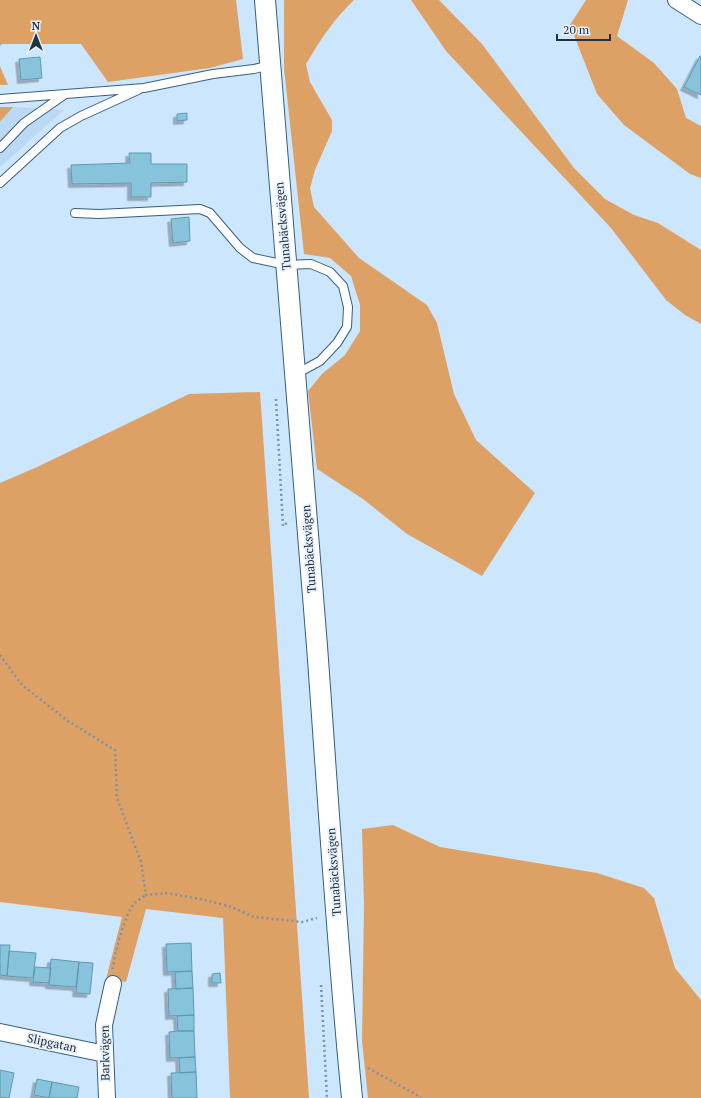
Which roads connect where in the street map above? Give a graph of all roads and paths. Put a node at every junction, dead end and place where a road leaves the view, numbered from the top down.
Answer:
1 (265, 0) edge
2 (676, 0) edge
3 (701, 16) edge
4 (270, 65) junction
5 (144, 88) junction
6 (65, 94) junction
7 (0, 98) edge
8 (0, 148) edge
9 (0, 183) edge
10 (75, 213) dead end
11 (286, 265) junction
12 (295, 374) junction
13 (0, 655) edge
14 (146, 895) junction
15 (318, 918) dead end
16 (113, 984) joint
17 (0, 1032) edge
18 (105, 1054) junction
19 (348, 1058) junction
20 (107, 1098) edge
21 (352, 1098) edge
22 (421, 1098) edge

1 - 4 street, Tunabäcksvägen
2 - 3 street
4 - 5 lane
4 - 11 street, Tunabäcksvägen
5 - 6 lane
5 - 9 lane
6 - 7 lane
6 - 8 lane
10 - 11 lane
11 - 12 street, Tunabäcksvägen
11 - 12 lane
12 - 19 street, Tunabäcksvägen
13 - 14 path
14 - 15 path
14 - 16 path
16 - 18 street, Barkvägen
17 - 18 street, Slipgatan
18 - 20 street, Barkvägen
19 - 21 street, Tunabäcksvägen
19 - 22 path

